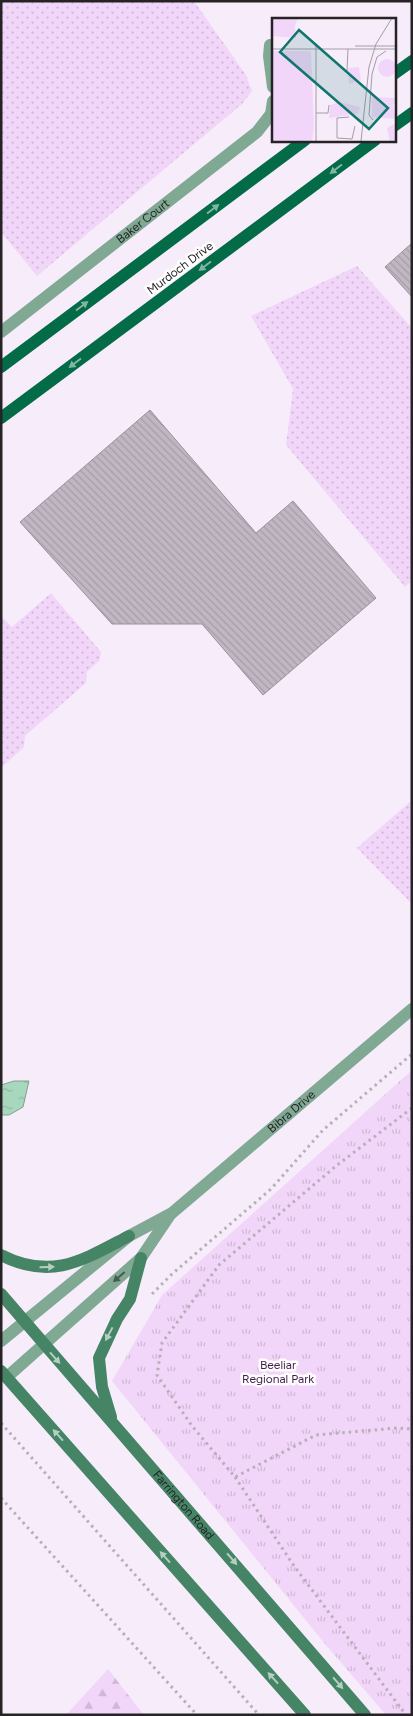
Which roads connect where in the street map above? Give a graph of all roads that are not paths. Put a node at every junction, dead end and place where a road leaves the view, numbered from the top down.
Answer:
1 (270, 45) dead end
2 (412, 61) edge
3 (396, 73) edge
4 (272, 79) edge
5 (272, 108) edge
6 (412, 113) edge
7 (396, 125) edge
8 (305, 141) edge
9 (374, 141) edge
10 (1, 332) edge
11 (1, 367) edge
12 (1, 418) edge
13 (412, 1009) edge
14 (172, 1213) junction
15 (129, 1236) junction
16 (1, 1255) edge
17 (141, 1258) junction
18 (1, 1294) edge
19 (24, 1321) junction
20 (1, 1341) edge
21 (42, 1344) junction
22 (4, 1374) edge
23 (112, 1420) junction
24 (305, 1715) edge
25 (365, 1715) edge

1 - 4 street
2 - 3 main road
5 - 10 street, Baker Court
6 - 7 main road
11 -> 8 main road
9 -> 12 main road, Murdoch Drive
13 - 14 street, Bibra Drive
14 - 15 street, Bibra Drive
14 - 17 street, Bibra Drive
16 -> 15 main road
15 - 19 street, Bibra Drive
17 -> 21 street, Bibra Drive
17 -> 23 main road
18 - 19 main road, Farrington Road
19 - 20 street, Bibra Drive
19 - 21 main road, Farrington Road
21 - 22 street, Bibra Drive
21 -> 23 main road, Farrington Road
24 -> 22 main road
23 -> 25 main road, Farrington Road

